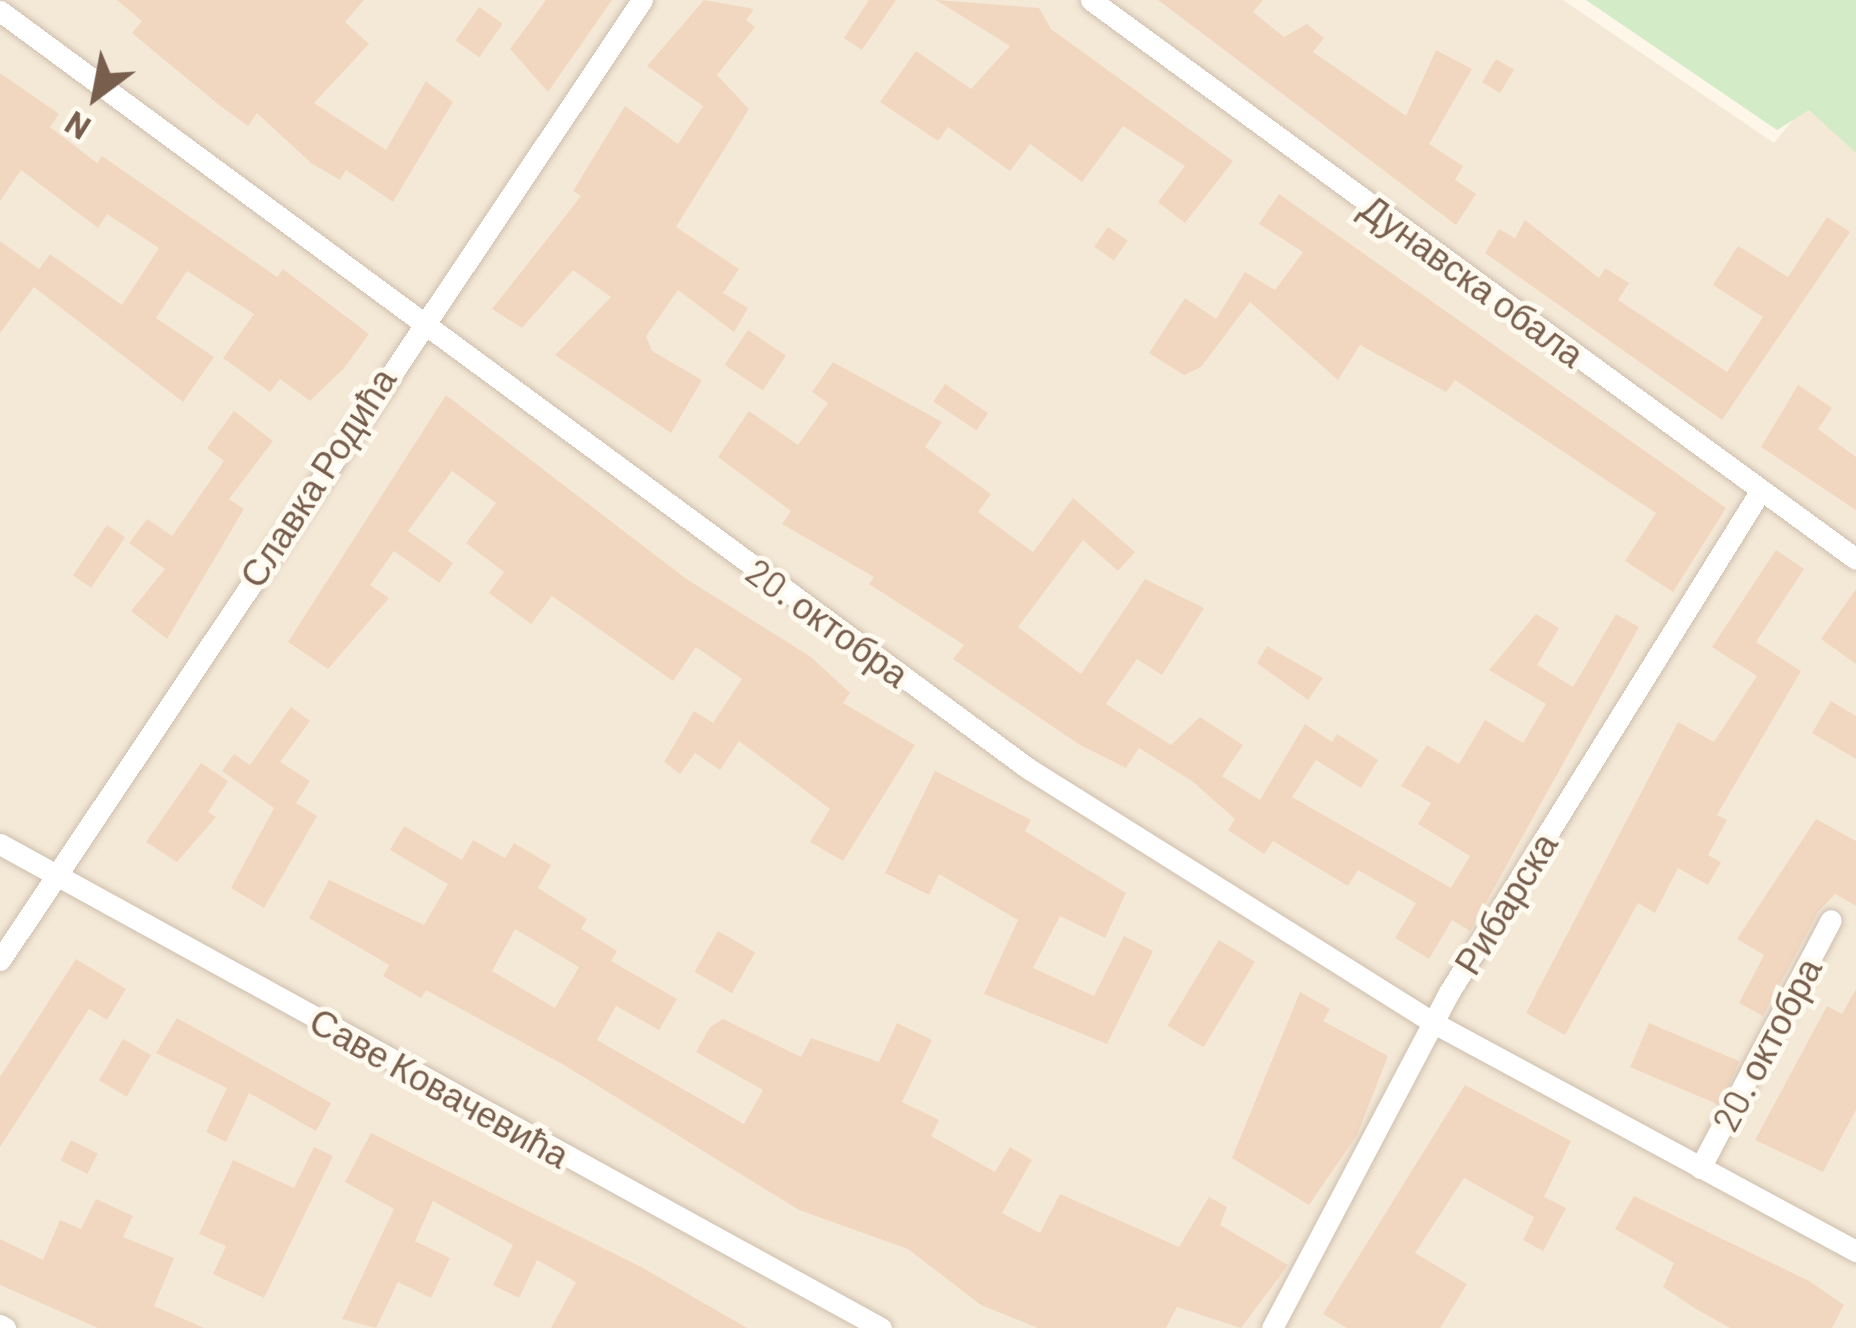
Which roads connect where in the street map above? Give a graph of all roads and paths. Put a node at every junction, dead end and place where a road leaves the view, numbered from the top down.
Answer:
1 (642, 0) edge
2 (1090, 0) edge
3 (0, 11) edge
4 (423, 322) junction
5 (1761, 490) junction
6 (1856, 559) edge
7 (0, 844) edge
8 (55, 873) junction
9 (1831, 920) dead end
10 (0, 959) edge
11 (1434, 1023) junction
12 (1700, 1168) junction
13 (1856, 1251) edge
14 (881, 1328) edge
15 (1272, 1328) edge

1 - 4 street, Славка Родића
2 - 5 street, Дунавска обала
3 - 4 street, 20. октобра
4 - 8 street, Славка Родића
4 - 11 street, 20. октобра
5 - 6 street, Дунавска обала
5 - 11 street, Рибарска
7 - 8 street, Саве Ковачевића
8 - 10 street, Славка Родића
8 - 14 street, Саве Ковачевића
9 - 12 street, 20. октобра
11 - 12 street, 20. октобра
11 - 15 street, Рибарска
12 - 13 street, 20. октобра

